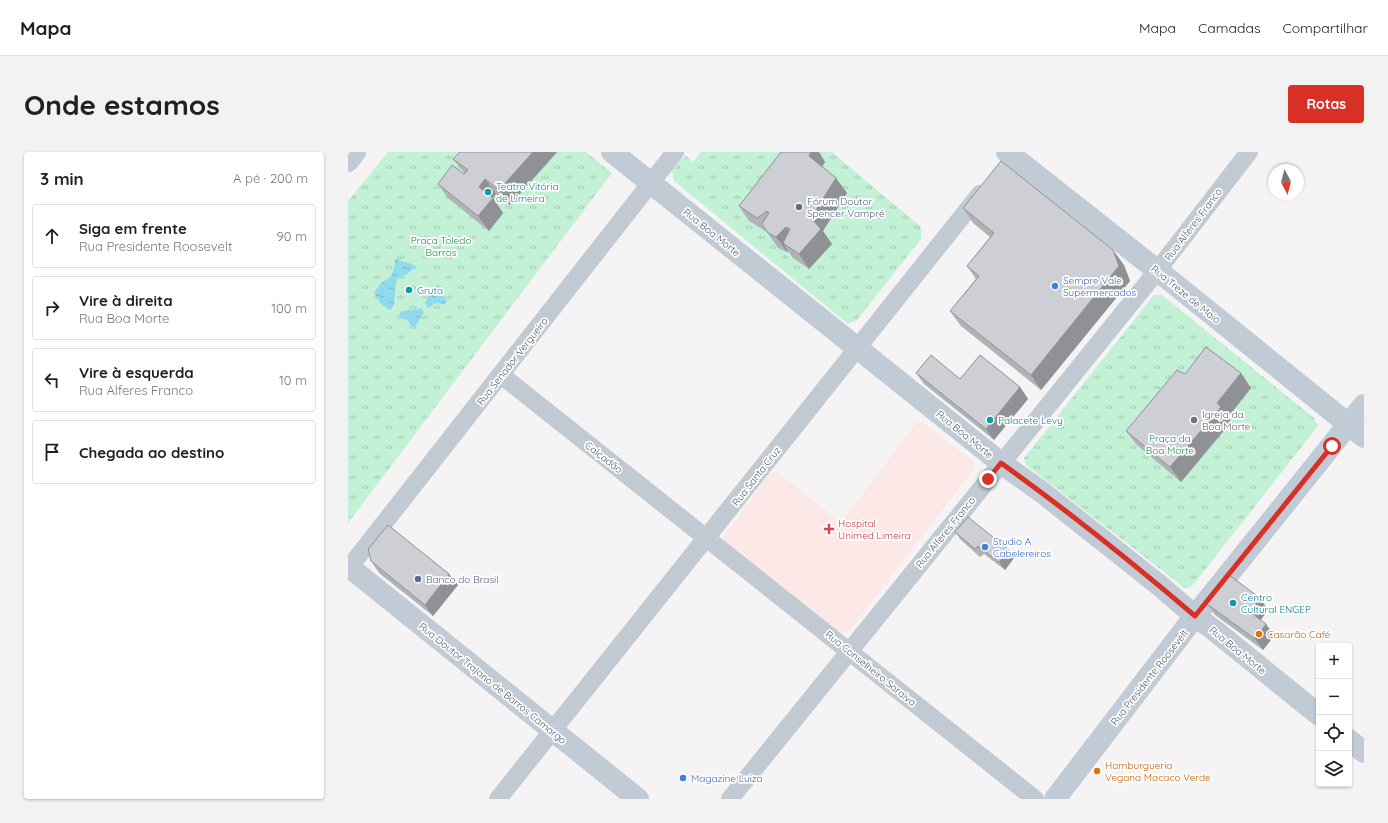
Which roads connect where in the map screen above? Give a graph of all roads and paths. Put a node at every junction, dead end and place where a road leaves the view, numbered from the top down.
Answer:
1 (355, 152) edge
2 (612, 152) edge
3 (675, 152) edge
4 (1248, 152) edge
5 (348, 160) edge
6 (1004, 162) edge
7 (651, 182) junction
8 (1157, 271) junction
9 (857, 348) junction
10 (501, 375) junction
11 (1364, 405) edge
12 (1356, 431) edge
13 (1001, 463) junction
14 (707, 538) junction
15 (348, 567) edge
16 (1195, 616) junction
17 (850, 651) junction
18 (1316, 713) edge
19 (553, 731) junction
20 (1352, 742) edge
21 (1364, 752) edge
22 (498, 799) edge
23 (638, 799) edge
24 (730, 799) edge
25 (1035, 799) edge
26 (1054, 799) edge

1 - 5 street
2 - 7 street, Rua Boa Morte
3 - 7 street, Rua Senador Vergueiro
4 - 8 street, Rua Alferes Franco
6 - 8 street, Rua Treze de Maio
6 - 9 street, Rua Santa Cruz
7 - 9 street, Rua Boa Morte
7 - 10 street, Rua Senador Vergueiro
8 - 12 street, Rua Treze de Maio
8 - 13 street, Rua Alferes Franco
9 - 13 street, Rua Boa Morte
9 - 14 street, Rua Santa Cruz
10 - 14 street, Calçadão
10 - 15 street, Rua Senador Vergueiro
11 - 12 street, Rua Presidente Roosevelt
12 - 16 street, Rua Presidente Roosevelt
13 - 16 street, Rua Boa Morte
13 - 17 street, Rua Alferes Franco
14 - 17 street, Rua Conselheiro Saraiva
14 - 19 street, Rua Santa Cruz
15 - 19 street, Rua Doutor Trajano de Barros Camargo
16 - 18 street, Rua Boa Morte
16 - 26 street, Rua Presidente Roosevelt
17 - 24 street, Rua Alferes Franco
17 - 25 street, Rua Conselheiro Saraiva
19 - 22 street, Rua Santa Cruz
19 - 23 street, Rua Doutor Trajano de Barros Camargo
20 - 21 street

